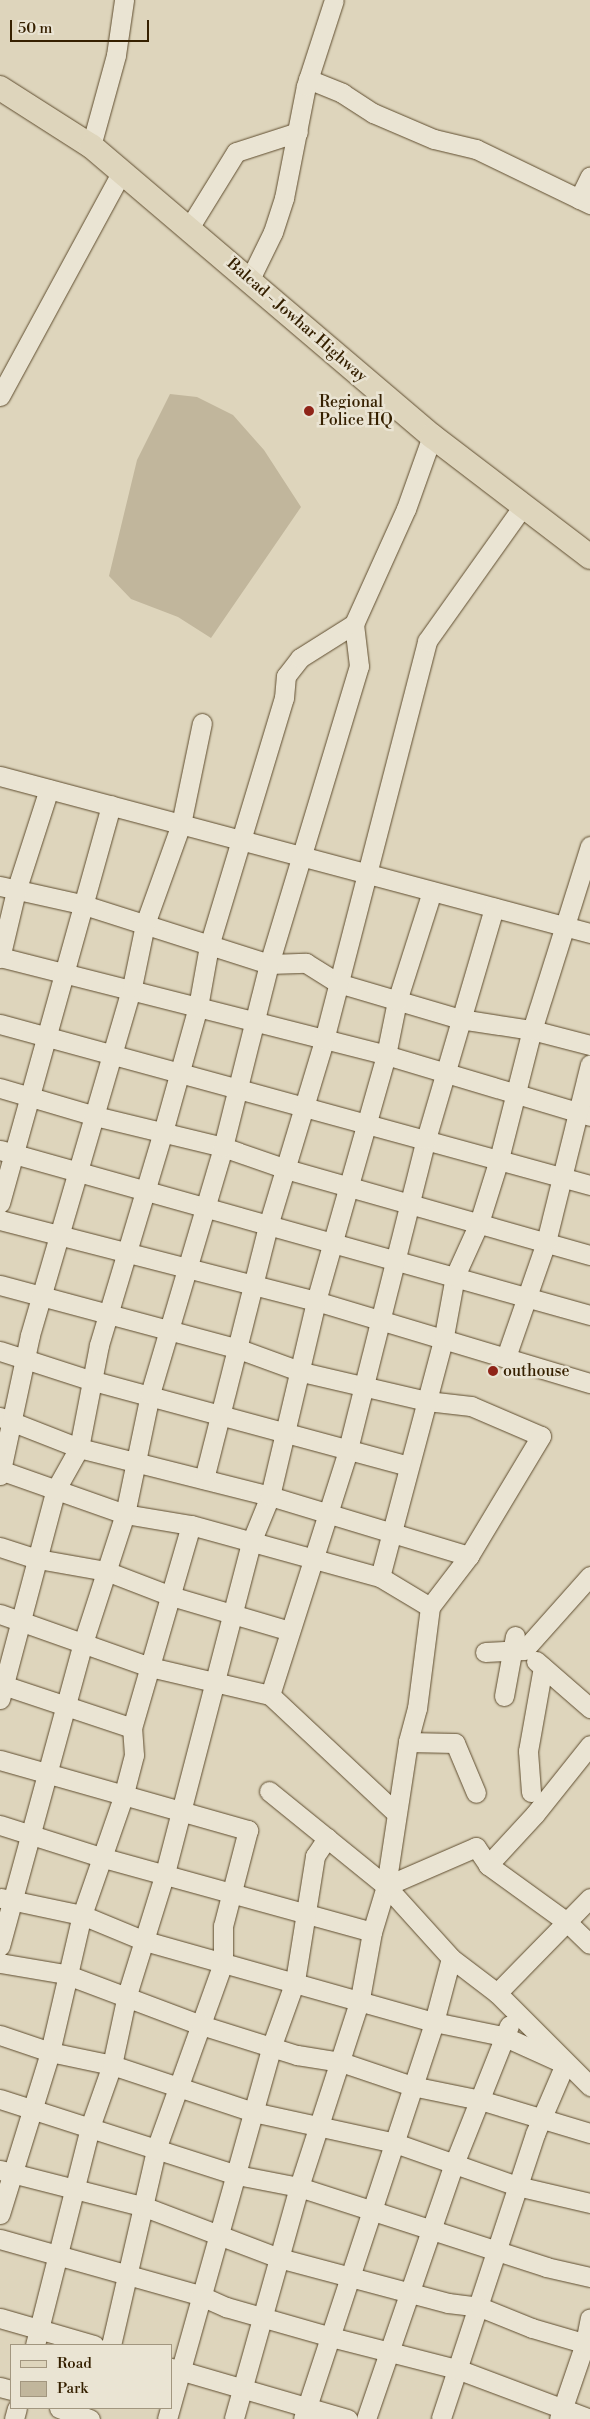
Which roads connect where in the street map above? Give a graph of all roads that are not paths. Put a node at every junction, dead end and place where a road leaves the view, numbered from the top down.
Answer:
1 (124, 0) edge
2 (334, 0) edge
3 (308, 79) junction
4 (0, 88) edge
5 (298, 132) junction
6 (91, 146) junction
7 (122, 172) junction
8 (590, 176) edge
9 (585, 202) edge
10 (189, 228) junction
11 (250, 278) junction
12 (0, 396) edge
13 (432, 436) junction
14 (523, 506) junction
15 (590, 557) edge
16 (354, 624) junction
17 (202, 723) dead end
18 (0, 776) edge
19 (49, 789) junction
20 (111, 805) junction
21 (181, 824) junction
22 (239, 840) junction
23 (590, 846) edge
24 (302, 856) junction
25 (365, 874) junction
26 (8, 889) edge
27 (432, 891) junction
28 (81, 904) junction
29 (494, 908) junction
30 (144, 924) junction
31 (563, 926) junction
32 (590, 933) edge
33 (209, 946) junction
34 (0, 957) edge
35 (269, 964) junction
36 (65, 970) junction
37 (338, 984) junction
38 (132, 987) junction
39 (397, 1000) junction
40 (198, 1007) junction
41 (460, 1019) junction
42 (256, 1022) junction
43 (0, 1024) edge
44 (532, 1030) junction
45 (44, 1035) junction
46 (324, 1040) junction
47 (590, 1045) edge
48 (113, 1053) junction
49 (386, 1055) junction
50 (590, 1064) edge
51 (180, 1071) junction
52 (447, 1074) junction
53 (0, 1088) edge
54 (236, 1088) junction
55 (514, 1094) junction
56 (30, 1098) junction
57 (302, 1105) junction
58 (584, 1114) edge
59 (95, 1116) junction
60 (365, 1123) junction
61 (163, 1132) junction
62 (426, 1139) junction
63 (223, 1147) junction
64 (6, 1152) edge
65 (499, 1159) junction
66 (286, 1169) junction
67 (77, 1172) junction
68 (564, 1178) junction
69 (590, 1185) edge
70 (349, 1187) junction
71 (147, 1191) junction
72 (0, 1203) edge
73 (412, 1203) junction
74 (203, 1206) junction
75 (0, 1220) edge
76 (479, 1223) junction
77 (268, 1226) junction
78 (60, 1234) junction
79 (546, 1242) junction
80 (334, 1243) junction
81 (126, 1252) junction
82 (590, 1255) edge
83 (396, 1260) junction
84 (188, 1267) junction
85 (455, 1276) junction
86 (0, 1285) edge
87 (254, 1285) junction
88 (42, 1296) junction
89 (525, 1296) junction
90 (316, 1301) junction
91 (589, 1309) edge
92 (107, 1314) junction
93 (381, 1319) junction
94 (171, 1330) junction
95 (444, 1336) junction
96 (239, 1349) junction
97 (0, 1350) edge
98 (506, 1357) junction
99 (24, 1360) junction
100 (302, 1372) junction
101 (90, 1380) junction
102 (590, 1383) edge
103 (364, 1385) junction
104 (150, 1394) junction
105 (427, 1401) junction
106 (220, 1415) junction
107 (7, 1419) edge
108 (283, 1432) junction
109 (79, 1448) junction
110 (347, 1453) junction
111 (136, 1464) junction
112 (409, 1466) junction
113 (0, 1472) edge
114 (204, 1479) junction
115 (56, 1488) junction
116 (270, 1496) junction
117 (125, 1514) junction
118 (327, 1515) junction
119 (191, 1525) junction
120 (391, 1534) junction
121 (252, 1540) junction
122 (0, 1547) edge
123 (469, 1556) junction
124 (311, 1558) junction
125 (38, 1559) junction
126 (106, 1571) junction
127 (590, 1576) edge
128 (380, 1577) junction
129 (171, 1596) junction
130 (430, 1607) junction
131 (0, 1614) edge
132 (234, 1614) junction
133 (22, 1621) junction
134 (290, 1631) junction
135 (83, 1643) junction
136 (517, 1646) junction
137 (485, 1652) dead end
138 (150, 1667) junction
139 (543, 1667) junction
140 (215, 1682) junction
141 (1, 1689) edge
142 (270, 1695) junction
143 (504, 1696) dead end
144 (67, 1704) junction
145 (590, 1708) edge
146 (132, 1728) junction
147 (408, 1742) junction
148 (590, 1744) edge
149 (0, 1760) edge
150 (47, 1774) junction
151 (270, 1791) dead end
152 (531, 1792) dead end
153 (476, 1793) dead end
154 (123, 1797) junction
155 (180, 1810) junction
156 (396, 1813) junction
157 (0, 1825) edge
158 (31, 1834) junction
159 (327, 1838) junction
160 (104, 1858) junction
161 (488, 1865) junction
162 (165, 1873) junction
163 (386, 1886) junction
164 (230, 1892) junction
165 (590, 1898) edge
166 (6, 1899) edge
167 (308, 1914) junction
168 (82, 1915) junction
169 (568, 1923) junction
170 (372, 1932) junction
171 (145, 1941) junction
172 (590, 1944) edge
173 (0, 1946) edge
174 (451, 1958) junction
175 (0, 1963) edge
176 (223, 1963) junction
177 (66, 1974) junction
178 (295, 1981) junction
179 (497, 1993) junction
180 (127, 1995) junction
181 (360, 1999) junction
182 (516, 2013) junction
183 (434, 2022) junction
184 (201, 2025) junction
185 (0, 2035) edge
186 (503, 2036) junction
187 (272, 2045) junction
188 (50, 2052) junction
189 (340, 2062) junction
190 (565, 2064) junction
191 (112, 2065) junction
192 (178, 2086) junction
193 (412, 2086) junction
194 (590, 2086) edge
195 (0, 2099) edge
196 (480, 2100) junction
197 (29, 2111) junction
198 (253, 2112) junction
199 (540, 2121) junction
200 (90, 2127) junction
201 (319, 2129) junction
202 (590, 2134) edge
203 (395, 2143) junction
204 (157, 2146) junction
205 (454, 2164) junction
206 (5, 2171) edge
207 (238, 2175) junction
208 (517, 2186) junction
209 (74, 2187) junction
210 (299, 2187) junction
211 (590, 2203) edge
212 (145, 2207) junction
213 (369, 2210) junction
214 (0, 2214) edge
215 (431, 2229) junction
216 (222, 2233) junction
217 (0, 2239) edge
218 (496, 2249) junction
219 (55, 2256) junction
220 (279, 2258) junction
221 (126, 2274) junction
222 (348, 2277) junction
223 (590, 2277) edge
224 (409, 2293) junction
225 (199, 2295) junction
226 (480, 2307) junction
227 (262, 2317) junction
228 (0, 2318) edge
229 (590, 2318) edge
230 (38, 2337) edge
231 (331, 2337) junction
232 (87, 2344) edge
233 (110, 2344) edge
234 (588, 2344) edge
235 (386, 2352) junction
236 (178, 2370) edge
237 (457, 2370) junction
238 (244, 2389) junction
239 (172, 2399) edge
240 (63, 2409) edge
241 (305, 2413) edge
242 (560, 2414) edge
243 (88, 2419) edge
244 (234, 2419) edge
245 (348, 2419) edge
246 (366, 2419) edge
247 (441, 2419) edge
248 (590, 2419) edge

1 - 6 street
2 - 3 street
3 - 5 street
3 - 9 street
4 - 6 main road, Balcad - Jowhar Highway
5 - 10 street
5 - 11 street
6 - 7 main road, Balcad - Jowhar Highway
7 - 10 main road, Balcad - Jowhar Highway
7 - 12 street
8 - 9 street
10 - 11 main road, Balcad - Jowhar Highway
11 - 13 main road, Balcad - Jowhar Highway
13 - 14 main road, Balcad - Jowhar Highway
13 - 16 street
14 - 15 main road, Balcad - Jowhar Highway
14 - 25 street
16 - 22 street
16 - 24 street
17 - 21 street
18 - 19 street
19 - 20 street
19 - 26 street
20 - 21 street
20 - 28 street
21 - 22 street
21 - 30 street
22 - 24 street
22 - 33 street
23 - 31 street
24 - 25 street
24 - 35 street
25 - 27 street
25 - 37 street
26 - 28 street
26 - 34 street
27 - 29 street
27 - 39 street
28 - 30 street
28 - 36 street
29 - 31 street
29 - 41 street
30 - 33 street
30 - 38 street
31 - 32 street
31 - 44 street
33 - 35 street
33 - 40 street
34 - 36 street
35 - 37 street
35 - 42 street
36 - 38 street
36 - 45 street
37 - 39 street
37 - 46 street
38 - 40 street
38 - 48 street
39 - 41 street
39 - 49 street
40 - 42 street
40 - 51 street
41 - 44 street
41 - 52 street
42 - 46 street
42 - 54 street
43 - 45 street
44 - 47 street
44 - 55 street
45 - 48 street
45 - 56 street
46 - 49 street
46 - 57 street
48 - 51 street
48 - 59 street
49 - 52 street
49 - 60 street
50 - 58 street
51 - 54 street
51 - 61 street
52 - 55 street
52 - 62 street
53 - 56 street
54 - 57 street
54 - 63 street
55 - 58 street
55 - 65 street
56 - 59 street
56 - 64 street
57 - 60 street
57 - 66 street
58 - 68 street
59 - 61 street
59 - 67 street
60 - 62 street
60 - 70 street
61 - 63 street
61 - 71 street
62 - 65 street
62 - 73 street
63 - 66 street
63 - 74 street
64 - 67 street
64 - 72 street
65 - 68 street
65 - 76 street
66 - 70 street
66 - 77 street
67 - 71 street
67 - 78 street
68 - 69 street
68 - 79 street
70 - 73 street
70 - 80 street
71 - 74 street
71 - 81 street
73 - 76 street
73 - 83 street
74 - 77 street
74 - 84 street
75 - 78 street
76 - 79 street
76 - 85 street
77 - 80 street
77 - 87 street
78 - 81 street
78 - 88 street
79 - 82 street
79 - 89 street
80 - 83 street
80 - 90 street
81 - 84 street
81 - 92 street
83 - 85 street
83 - 93 street
84 - 87 street
84 - 94 street
85 - 89 street
85 - 95 street
86 - 88 street
87 - 90 street
87 - 96 street
88 - 92 street
88 - 99 street
89 - 91 street
89 - 98 street
90 - 93 street
90 - 100 street
92 - 94 street
92 - 101 street
93 - 95 street
93 - 103 street
94 - 96 street
94 - 104 street
95 - 98 street
95 - 105 street
96 - 100 street
96 - 106 street
97 - 99 street
98 - 102 street
99 - 101 street
99 - 107 street
100 - 103 street
100 - 108 street
101 - 104 street
101 - 109 street
103 - 105 street
103 - 110 street
104 - 106 street
104 - 111 street
105 - 112 street
105 - 123 street
106 - 108 street
106 - 114 street
107 - 109 street
107 - 113 street
108 - 110 street
108 - 116 street
109 - 111 street
109 - 115 street
110 - 112 street
110 - 118 street
111 - 114 street
111 - 117 street
112 - 120 street
113 - 115 street
114 - 116 street
115 - 117 street
115 - 125 street
116 - 118 street
116 - 121 street
117 - 119 street
117 - 126 street
118 - 120 street
118 - 124 street
119 - 121 street
119 - 129 street
120 - 123 street
120 - 128 street
121 - 124 street
121 - 132 street
122 - 125 street
123 - 130 street
124 - 128 street
124 - 134 street
125 - 126 street
125 - 133 street
126 - 129 street
126 - 135 street
127 - 136 street
128 - 130 street
129 - 132 street
129 - 138 street
130 - 147 street
131 - 133 street
132 - 134 street
132 - 140 street
133 - 135 street
133 - 141 street
134 - 142 street
135 - 138 street
135 - 144 street
136 - 137 street
136 - 139 street
136 - 143 street
138 - 140 street
138 - 146 street
139 - 145 street
139 - 152 street
140 - 142 street
140 - 155 street
141 - 144 street
142 - 156 street
144 - 146 street
144 - 150 street
146 - 154 street
147 - 153 street
147 - 156 street
148 - 161 street
149 - 150 street
150 - 154 street
150 - 158 street
151 - 159 street
154 - 155 street
154 - 160 street
155 - 162 street
155 - 164 street
156 - 163 street
157 - 158 street
158 - 160 street
158 - 166 street
159 - 163 street
159 - 167 street
160 - 162 street
160 - 168 street
161 - 163 street
161 - 169 street
162 - 164 street
162 - 171 street
163 - 170 street
163 - 174 street
164 - 167 street
164 - 176 street
165 - 169 street
166 - 168 street
166 - 173 street
167 - 170 street
167 - 178 street
168 - 171 street
168 - 177 street
169 - 172 street
169 - 179 street
170 - 181 street
171 - 176 street
171 - 180 street
174 - 179 street
174 - 183 street
175 - 177 street
176 - 178 street
176 - 184 street
177 - 180 street
177 - 188 street
178 - 181 street
178 - 187 street
179 - 182 street
180 - 184 street
180 - 191 street
181 - 183 street
181 - 189 street
182 - 186 street
182 - 190 street
183 - 186 street
183 - 193 street
184 - 187 street
184 - 192 street
185 - 188 street
186 - 190 street
186 - 196 street
187 - 189 street
187 - 198 street
188 - 191 street
188 - 197 street
189 - 193 street
189 - 201 street
190 - 194 street
190 - 199 street
191 - 192 street
191 - 200 street
192 - 198 street
192 - 204 street
193 - 196 street
193 - 203 street
195 - 197 street
196 - 199 street
196 - 205 street
197 - 200 street
197 - 206 street
198 - 201 street
198 - 207 street
199 - 202 street
199 - 208 street
200 - 204 street
200 - 209 street
201 - 203 street
201 - 210 street
203 - 205 street
203 - 213 street
204 - 207 street
204 - 212 street
205 - 208 street
205 - 215 street
206 - 209 street
206 - 214 street
207 - 210 street
207 - 216 street
208 - 211 street
208 - 218 street
209 - 212 street
209 - 219 street
210 - 213 street
210 - 220 street
212 - 216 street
212 - 221 street
213 - 215 street
213 - 222 street
215 - 218 street
215 - 224 street
216 - 220 street
216 - 225 street
217 - 219 street
218 - 223 street
218 - 226 street
219 - 221 street
219 - 230 street
220 - 222 street
220 - 227 street
221 - 225 street
221 - 233 street
222 - 224 street
222 - 231 street
224 - 226 street
224 - 235 street
225 - 227 street
225 - 236 street
226 - 234 street
226 - 237 street
227 - 231 street
227 - 238 street
228 - 230 street
229 - 234 street
230 - 232 street
231 - 235 street
231 - 241 street
234 - 242 street
235 - 237 street
235 - 246 street
236 - 238 street
236 - 239 street
237 - 242 street
237 - 247 street
238 - 241 street
238 - 244 street
240 - 243 street
241 - 245 street
242 - 248 street

